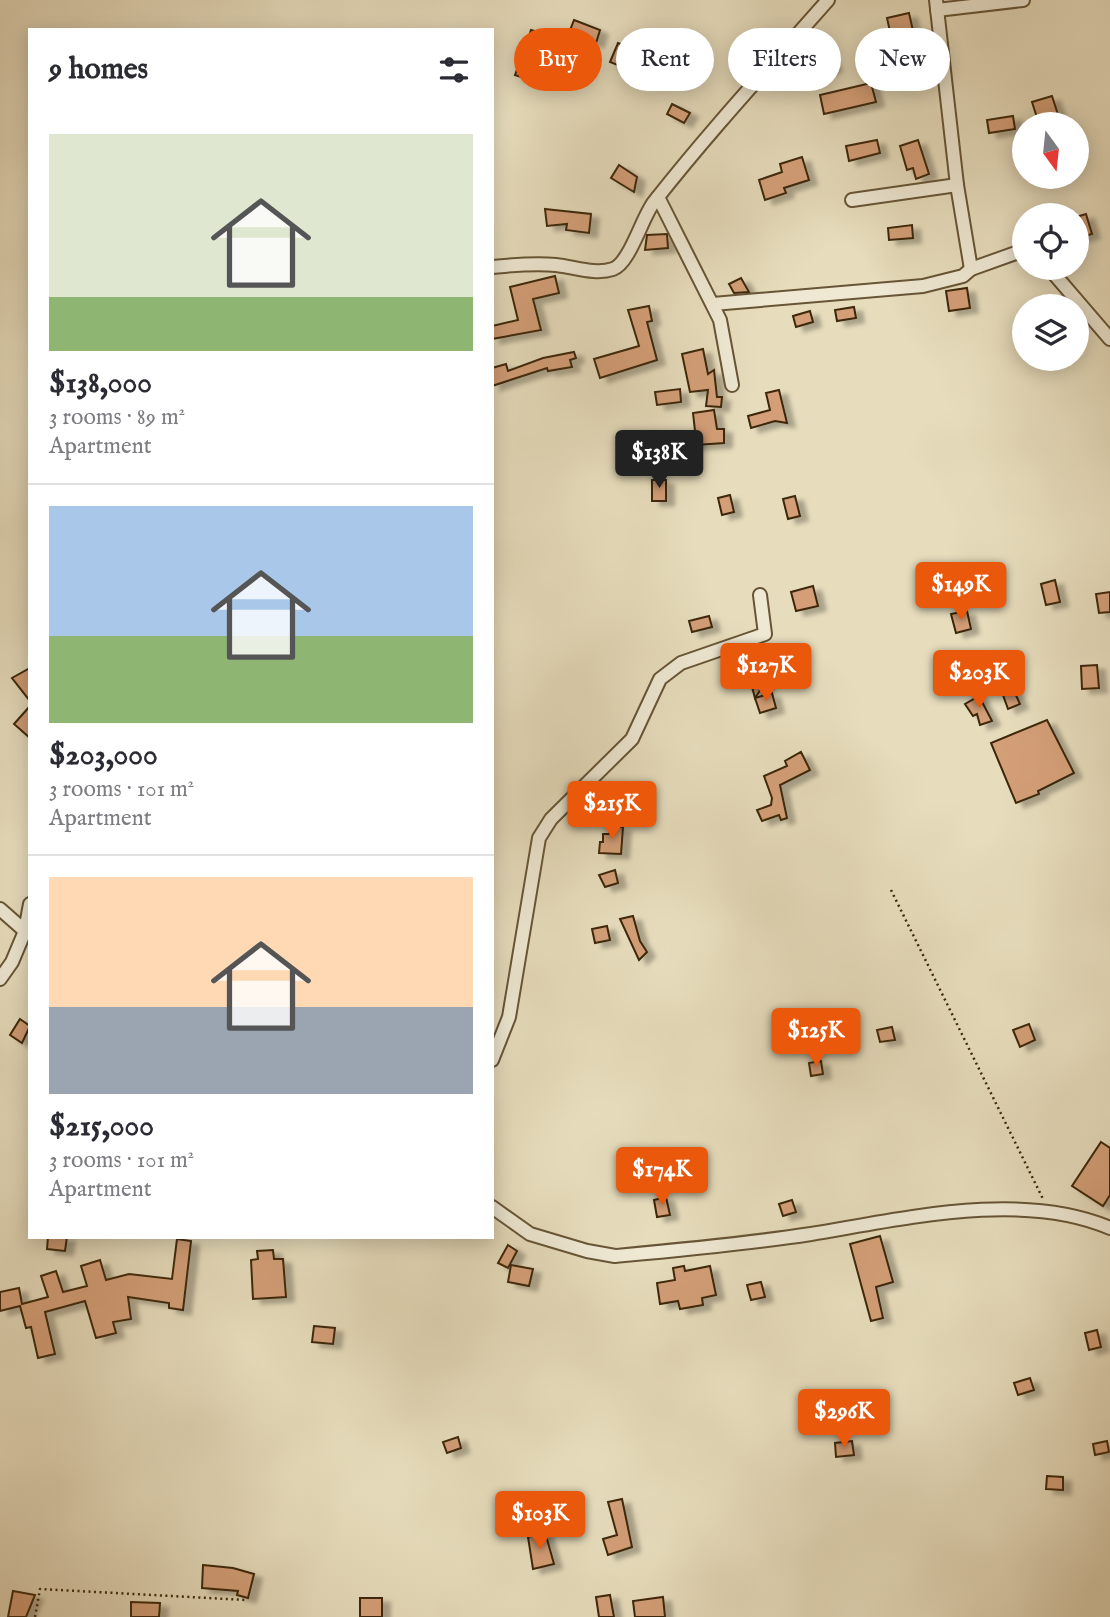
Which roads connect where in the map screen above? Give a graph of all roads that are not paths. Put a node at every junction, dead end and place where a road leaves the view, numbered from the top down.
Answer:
1 (828, 0) edge
2 (1023, 0) edge
3 (936, 5) edge
4 (957, 184) junction
5 (658, 197) junction
6 (852, 200) dead end
7 (1012, 254) edge
8 (494, 267) edge
9 (971, 269) junction
10 (1059, 280) edge
11 (713, 304) junction
12 (1110, 339) edge
13 (732, 385) dead end
14 (760, 595) dead end
15 (0, 909) edge
16 (27, 932) edge
17 (0, 979) edge
18 (494, 1055) edge
19 (494, 1209) edge
20 (1110, 1228) edge

1 - 5 street
2 - 3 street
3 - 4 street
4 - 6 street
4 - 9 street
5 - 8 street
5 - 11 street
7 - 9 street
9 - 11 street
10 - 12 street
11 - 13 street
14 - 18 street
15 - 16 street
16 - 17 street
19 - 20 street

